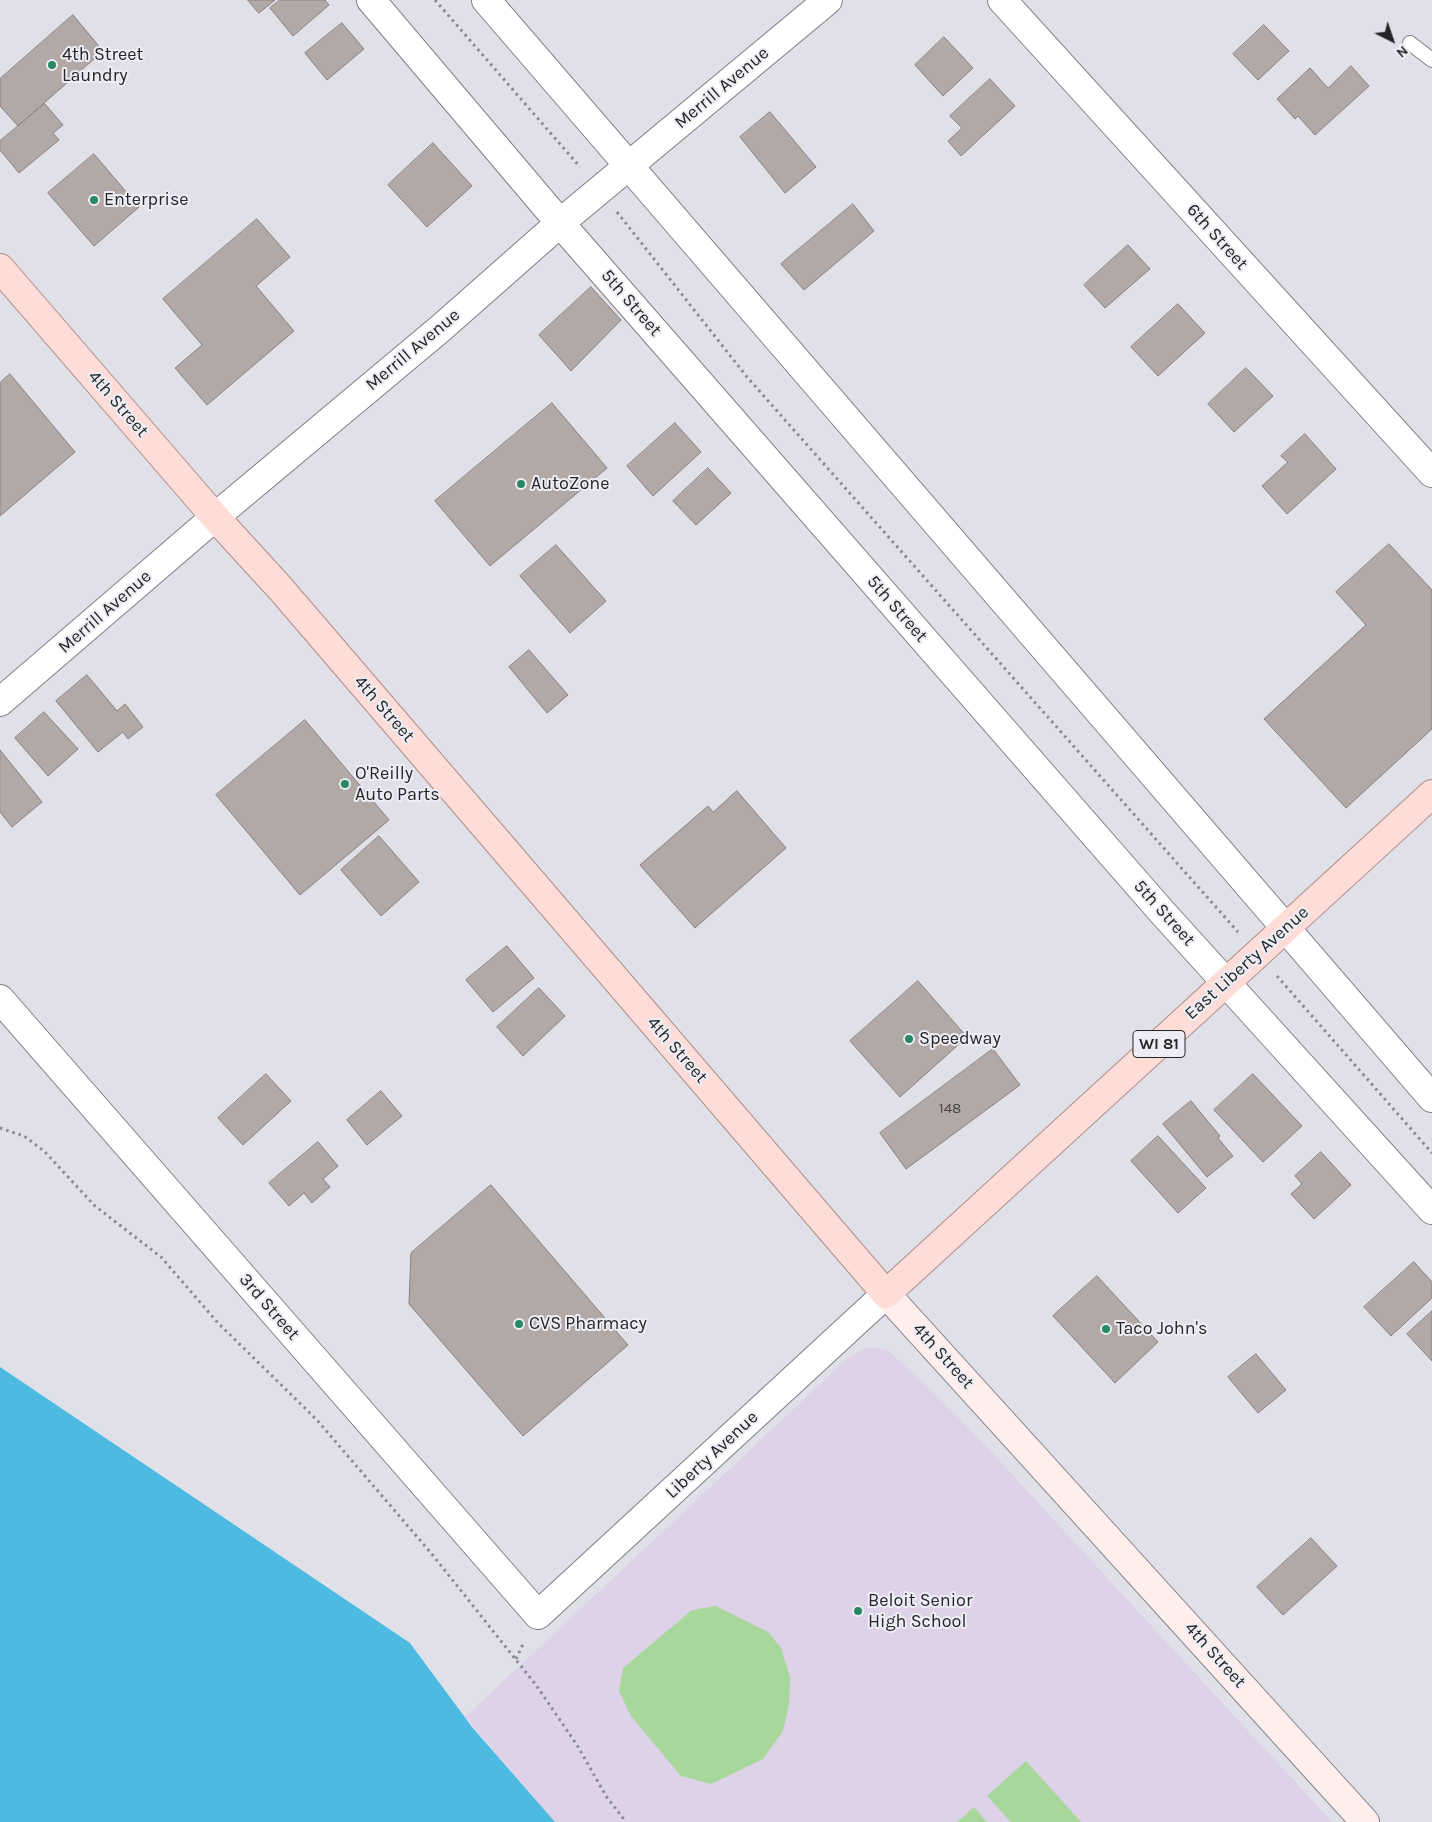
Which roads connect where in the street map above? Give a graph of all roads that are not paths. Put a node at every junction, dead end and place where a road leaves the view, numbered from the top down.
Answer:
1 (370, 0) edge
2 (486, 0) edge
3 (828, 0) edge
4 (1002, 0) edge
5 (1410, 43) dead end
6 (1432, 60) edge
7 (629, 165) junction
8 (560, 223) junction
9 (0, 268) edge
10 (1432, 473) edge
11 (215, 517) junction
12 (0, 702) edge
13 (1432, 794) edge
14 (1284, 930) junction
15 (1226, 981) junction
16 (0, 999) edge
17 (1432, 1098) edge
18 (1432, 1210) edge
19 (886, 1294) junction
20 (538, 1615) joint
21 (1365, 1822) edge

1 - 8 street, 5th Street
2 - 7 street
3 - 7 street, Merrill Avenue
4 - 10 street, 6th Street
5 - 6 lane
7 - 8 street, Merrill Avenue
7 - 14 street
8 - 11 street, Merrill Avenue
8 - 15 street, 5th Street
9 - 11 main road, 4th Street
11 - 12 street, Merrill Avenue
11 - 19 main road, 4th Street
13 - 14 main road, East Liberty Avenue / WI 81
14 - 15 main road, East Liberty Avenue / WI 81
14 - 17 street
15 - 18 street, 5th Street
15 - 19 main road, East Liberty Avenue / WI 81
16 - 20 street, 3rd Street
19 - 20 street, Liberty Avenue
19 - 21 street, 4th Street

